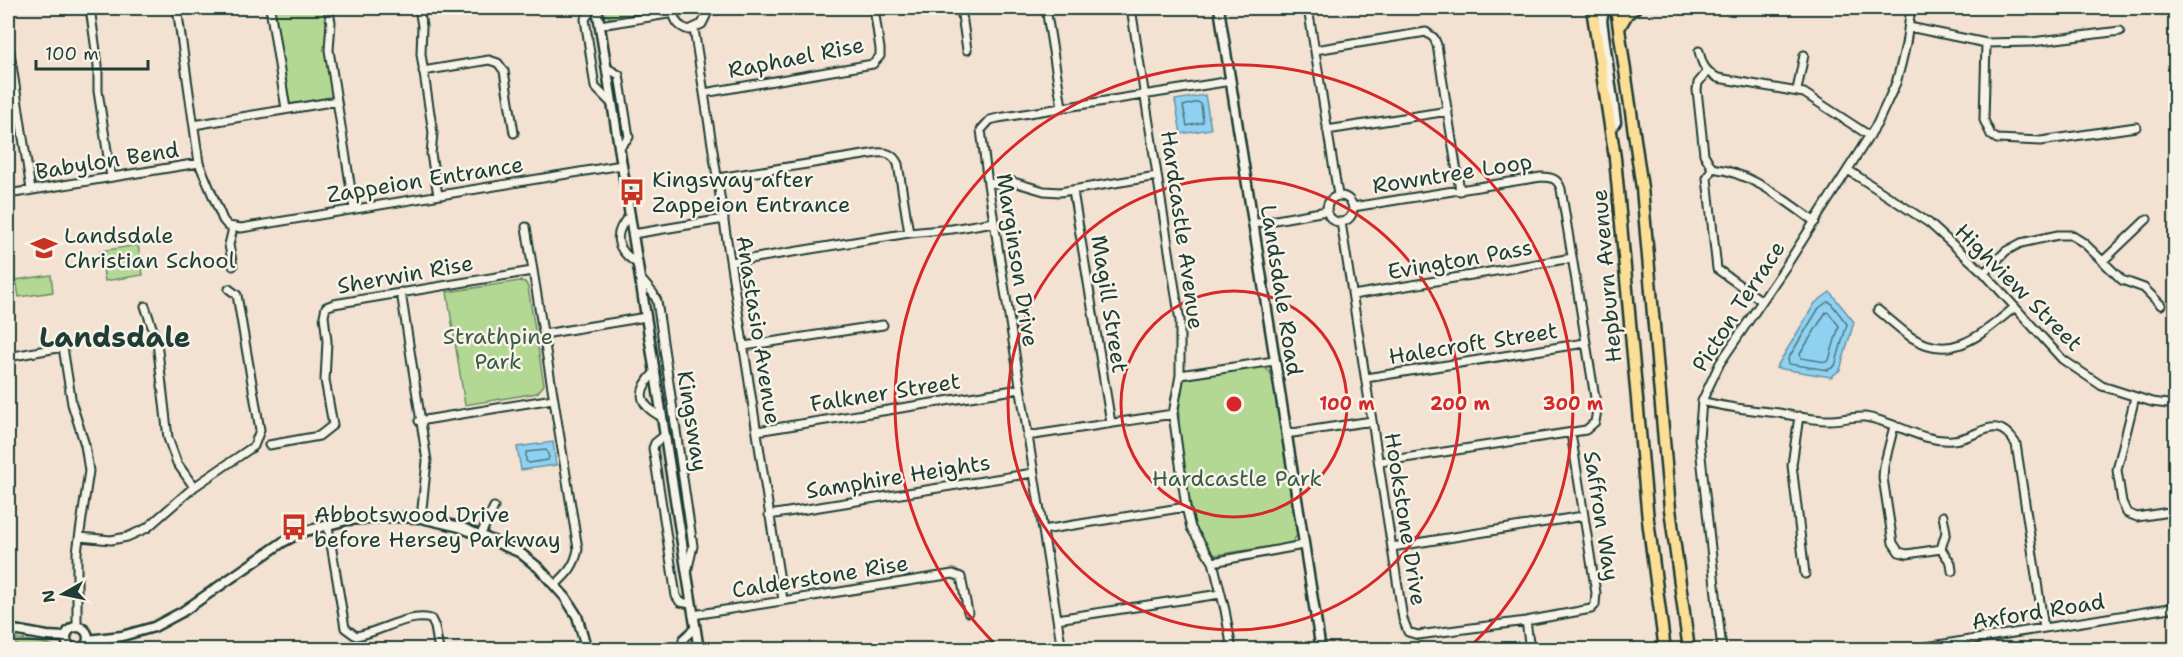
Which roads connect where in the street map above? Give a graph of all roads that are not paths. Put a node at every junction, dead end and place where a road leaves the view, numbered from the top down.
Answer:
1 (90, 8) edge
2 (177, 8) edge
3 (270, 8) edge
4 (328, 8) edge
5 (419, 8) edge
6 (595, 8) edge
7 (728, 8) edge
8 (874, 8) edge
9 (961, 8) edge
10 (1046, 8) edge
11 (1131, 8) edge
12 (1219, 8) edge
13 (1308, 8) edge
14 (1592, 8) edge
15 (1605, 8) edge
16 (1616, 8) edge
17 (1635, 8) edge
18 (1911, 8) edge
19 (705, 9) edge
20 (675, 10) edge
21 (600, 25) junction
22 (1909, 27) junction
23 (1619, 28) junction
24 (694, 29) junction
25 (2120, 31) dead end
26 (8, 39) edge
27 (1986, 43) junction
28 (967, 50) dead end
29 (1314, 50) junction
30 (1699, 51) dead end
31 (1804, 55) dead end
32 (607, 68) junction
33 (423, 71) junction
34 (1707, 72) junction
35 (1231, 81) junction
36 (1797, 90) junction
37 (704, 93) junction
38 (1144, 94) junction
39 (337, 101) junction
40 (612, 104) junction
41 (1062, 107) junction
42 (286, 109) junction
43 (1448, 111) junction
44 (194, 125) junction
45 (2136, 128) dead end
46 (1327, 130) junction
47 (1611, 130) junction
48 (514, 134) dead end
49 (1870, 136) junction
50 (620, 148) junction
51 (199, 163) junction
52 (622, 165) junction
53 (1712, 168) junction
54 (1848, 170) junction
55 (1157, 176) junction
56 (111, 177) junction
57 (718, 178) junction
58 (988, 184) junction
59 (31, 190) junction
60 (1073, 190) junction
61 (1460, 191) junction
62 (8, 194) edge
63 (438, 195) junction
64 (1338, 195) junction
65 (1353, 207) junction
66 (354, 209) junction
67 (1326, 211) junction
68 (630, 215) junction
69 (724, 219) junction
70 (2147, 219) dead end
71 (994, 222) junction
72 (1341, 222) junction
73 (1815, 222) junction
74 (1253, 224) junction
75 (526, 227) dead end
76 (233, 228) junction
77 (909, 233) junction
78 (633, 234) junction
79 (1572, 258) junction
80 (2103, 261) junction
81 (730, 262) junction
82 (638, 264) junction
83 (233, 266) dead end
84 (532, 271) junction
85 (1984, 273) junction
86 (640, 278) junction
87 (229, 289) dead end
88 (401, 292) junction
89 (1353, 295) junction
90 (1762, 301) junction
91 (2161, 305) dead end
92 (145, 306) dead end
93 (2015, 307) junction
94 (1878, 310) dead end
95 (645, 317) junction
96 (883, 325) dead end
97 (544, 334) junction
98 (1586, 343) junction
99 (744, 346) junction
100 (8, 357) edge
101 (1274, 361) junction
102 (655, 372) junction
103 (1180, 375) junction
104 (1366, 378) junction
105 (1020, 389) junction
106 (2135, 397) junction
107 (553, 399) junction
108 (1702, 401) junction
109 (2175, 405) edge
110 (1173, 414) junction
111 (1799, 416) junction
112 (662, 417) junction
113 (419, 421) junction
114 (1372, 421) junction
115 (1112, 423) junction
116 (1894, 426) junction
117 (756, 430) junction
118 (1571, 433) junction
119 (1286, 434) junction
120 (664, 435) junction
121 (1027, 436) junction
122 (269, 445) dead end
123 (1379, 462) junction
124 (1033, 473) junction
125 (194, 487) junction
126 (494, 507) dead end
127 (1186, 507) junction
128 (2175, 511) edge
129 (769, 515) junction
130 (1583, 516) junction
131 (1943, 516) dead end
132 (420, 518) junction
133 (328, 526) junction
134 (1043, 530) junction
135 (480, 536) junction
136 (80, 537) junction
137 (1303, 545) junction
138 (1392, 547) junction
139 (1941, 549) junction
140 (1213, 562) junction
141 (1952, 571) dead end
142 (1805, 574) dead end
143 (687, 575) junction
144 (555, 585) junction
145 (1680, 585) junction
146 (1220, 594) junction
147 (783, 600) junction
148 (692, 604) junction
149 (2175, 607) edge
150 (968, 612) dead end
151 (693, 615) junction
152 (1057, 619) junction
153 (1526, 621) junction
154 (77, 627) junction
155 (695, 628) junction
156 (2044, 628) junction
157 (8, 629) edge
158 (66, 637) junction
159 (88, 640) junction
160 (1943, 647) edge
161 (77, 649) edge
162 (439, 650) edge
163 (587, 650) edge
164 (683, 650) edge
165 (699, 650) edge
166 (1062, 650) edge
167 (1232, 650) edge
168 (1321, 650) edge
169 (1530, 650) edge
170 (1665, 650) edge
171 (1684, 650) edge
172 (1689, 650) edge
173 (1722, 650) edge
174 (1907, 650) edge

1 - 56 street
2 - 44 street, Babylon Bend
3 - 42 street
4 - 39 street
5 - 33 street
6 - 21 street, Kingsway
6 - 40 street, Kingsway
7 - 19 street
8 - 37 street, Raphael Rise
9 - 28 street
10 - 41 street
11 - 38 street, Hardcastle Avenue
12 - 35 street, Landsdale Road
13 - 29 street
14 - 47 main road, Hepburn Avenue
15 - 47 street
16 - 23 main road, Hepburn Avenue
17 - 23 main road
18 - 22 street, Picton Terrace
19 - 24 street
20 - 21 street
20 - 24 street
21 - 32 street, Kingsway
22 - 27 street
22 - 49 street, Picton Terrace
23 - 145 main road, Hepburn Avenue
24 - 37 street, Anastasio Avenue
25 - 27 street
26 - 59 street
27 - 45 street
29 - 43 street
29 - 46 street
30 - 34 street
31 - 36 street
32 - 40 street, Kingsway
32 - 50 street, Kingsway
33 - 48 street
33 - 63 street
34 - 36 street
34 - 53 street
35 - 38 street, Marginson Drive
35 - 74 street, Landsdale Road
36 - 49 street
37 - 57 street, Anastasio Avenue
38 - 41 street, Marginson Drive
38 - 55 street, Hardcastle Avenue
39 - 42 street
39 - 66 street
40 - 50 street, Kingsway
41 - 58 street, Marginson Drive
42 - 44 street
43 - 46 street
43 - 61 street
44 - 51 street, Babylon Bend
46 - 64 street
47 - 170 main road, Hepburn Avenue
49 - 54 street, Picton Terrace
50 - 52 street, Kingsway
51 - 56 street, Babylon Bend
51 - 76 street
52 - 63 street, Zappeion Entrance
52 - 68 street, Kingsway
53 - 73 street
53 - 90 street
54 - 73 street, Picton Terrace
54 - 85 street, Highview Street
55 - 60 street
55 - 103 street, Hardcastle Avenue
56 - 59 street, Babylon Bend
57 - 69 street, Anastasio Avenue
57 - 77 street
58 - 60 street
58 - 71 street, Marginson Drive
59 - 62 street, Babylon Bend
60 - 115 street, Magill Street
61 - 65 street, Rowntree Loop
61 - 79 street, Rowntree Loop
63 - 66 street, Zappeion Entrance
64 - 65 street
64 - 67 street
65 - 72 street
66 - 76 street, Zappeion Entrance
67 - 72 street
67 - 74 street
68 - 78 street, Kingsway
68 - 82 street, Kingsway
69 - 78 street
69 - 81 street, Anastasio Avenue
70 - 80 street
71 - 77 street
71 - 105 street, Marginson Drive
72 - 89 street, Hookstone Drive
73 - 90 street, Picton Terrace
74 - 101 street, Landsdale Road
75 - 84 street
76 - 83 street
77 - 81 street
78 - 82 street, Kingsway
79 - 89 street, Evington Pass
79 - 98 street, Rowntree Loop
80 - 85 street
80 - 91 street
81 - 99 street, Anastasio Avenue
82 - 86 street, Kingsway
84 - 88 street, Sherwin Rise
84 - 97 street
85 - 93 street, Highview Street
86 - 95 street, Kingsway
86 - 143 street, Kingsway
87 - 125 street
88 - 113 street
88 - 122 street, Sherwin Rise
89 - 104 street, Hookstone Drive
90 - 108 street, Picton Terrace
92 - 125 street
93 - 94 street
93 - 106 street, Highview Street
95 - 97 street
95 - 102 street, Kingsway
96 - 99 street
97 - 107 street
98 - 104 street, Halecroft Street
98 - 118 street, Rowntree Loop
99 - 117 street, Anastasio Avenue
100 - 136 street
101 - 103 street
101 - 119 street, Landsdale Road
102 - 112 street, Kingsway
102 - 112 street, Kingsway
103 - 110 street, Hardcastle Avenue
104 - 114 street, Hookstone Drive
105 - 117 street, Falkner Street
105 - 121 street, Marginson Drive
106 - 109 street, Highview Street
106 - 128 street
107 - 113 street
107 - 144 street
108 - 111 street
108 - 173 street, Picton Terrace
110 - 115 street
110 - 127 street, Hardcastle Avenue
111 - 116 street
111 - 142 street
112 - 120 street, Kingsway
113 - 132 street
114 - 119 street
114 - 123 street, Hookstone Drive
115 - 121 street
116 - 139 street
116 - 156 street
117 - 129 street, Anastasio Avenue
118 - 123 street, Rowntree Loop
118 - 130 street, Saffron Way
119 - 137 street, Landsdale Road
120 - 143 street, Kingsway
120 - 148 street, Kingsway
121 - 124 street, Marginson Drive
123 - 138 street, Hookstone Drive
124 - 129 street, Samphire Heights
124 - 134 street, Marginson Drive
125 - 136 street
126 - 135 street
127 - 134 street
127 - 140 street, Hardcastle Avenue
129 - 147 street, Anastasio Avenue
130 - 138 street
130 - 153 street, Saffron Way
131 - 139 street
132 - 133 street
132 - 135 street
133 - 159 street
133 - 162 street
134 - 152 street, Marginson Drive
135 - 144 street
136 - 154 street
137 - 140 street
137 - 168 street, Landsdale Road
138 - 153 street, Hookstone Drive
139 - 141 street
140 - 146 street, Hardcastle Avenue
143 - 148 street, Kingsway
144 - 163 street
145 - 171 street
145 - 172 main road, Hepburn Avenue
146 - 152 street
146 - 167 street, Hardcastle Avenue
147 - 150 street, Calderstone Rise
147 - 151 street, Calderstone Rise
148 - 151 street, Kingsway
149 - 156 street, Axford Road
151 - 155 street, Kingsway
152 - 166 street, Marginson Drive
153 - 169 street
154 - 158 street
154 - 159 street
155 - 164 street
155 - 165 street, Kingsway
156 - 160 street, Axford Road
157 - 158 street
158 - 161 street
159 - 161 street
160 - 174 street, Axford Road

